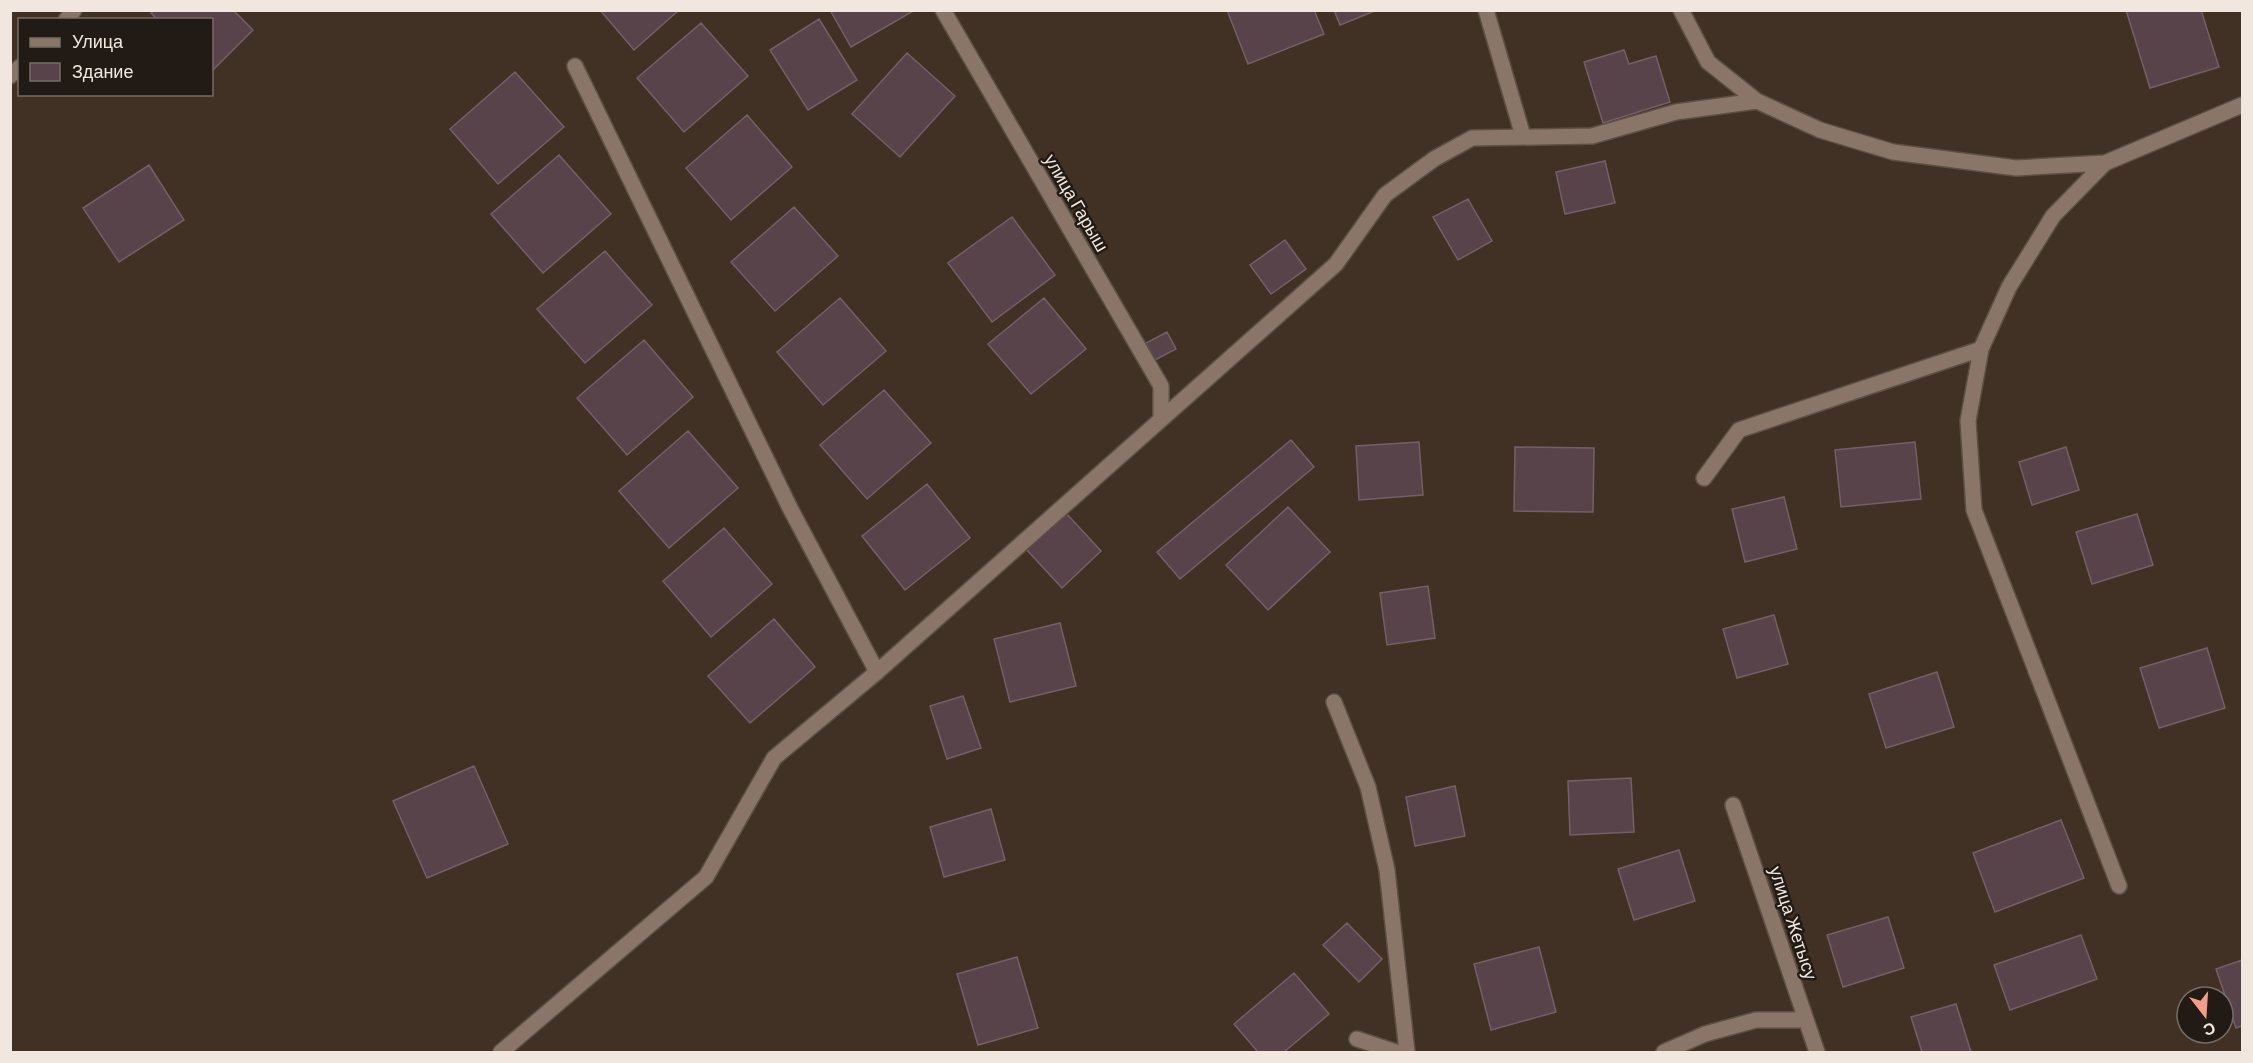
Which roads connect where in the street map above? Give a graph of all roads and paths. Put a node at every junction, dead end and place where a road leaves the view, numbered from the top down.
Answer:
1 (943, 10) edge
2 (1486, 10) edge
3 (1681, 10) edge
4 (575, 66) dead end
5 (1757, 101) junction
6 (2242, 105) edge
7 (1523, 136) junction
8 (2105, 164) junction
9 (1981, 349) junction
10 (1161, 418) junction
11 (1704, 478) dead end
12 (877, 672) junction
13 (1334, 702) dead end
14 (1733, 805) dead end
15 (2119, 886) dead end
16 (1804, 1020) junction
17 (1357, 1039) dead end
18 (501, 1053) edge
19 (1396, 1053) edge
20 (1407, 1053) edge
21 (1664, 1053) edge
22 (1817, 1053) edge

1 - 10 street, улица Гарыш
2 - 7 street
3 - 5 street
4 - 12 street
5 - 7 street
5 - 8 street
6 - 8 street
7 - 10 street
8 - 9 street
9 - 11 street
9 - 15 street
10 - 12 street
12 - 18 street
13 - 20 street
14 - 16 street, улица Жетысу
16 - 21 street
16 - 22 street, улица Жетысу
17 - 19 street

